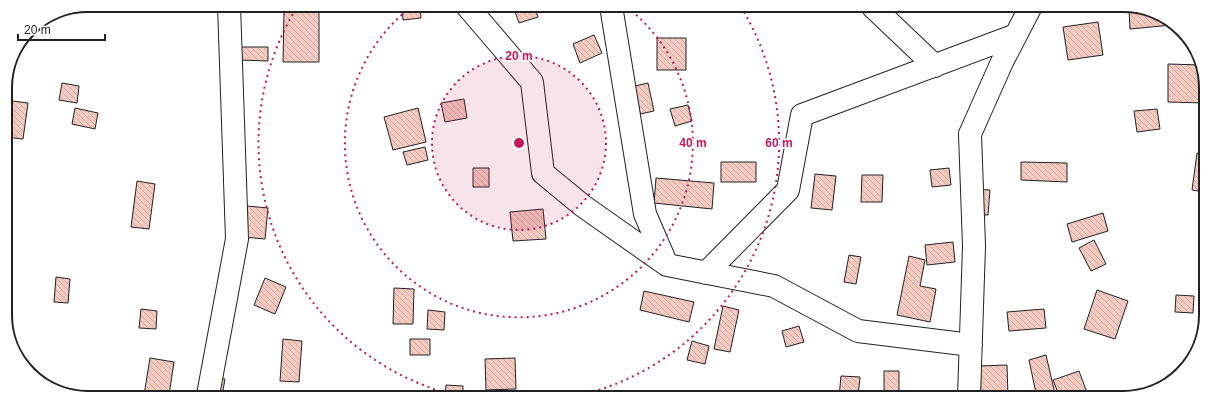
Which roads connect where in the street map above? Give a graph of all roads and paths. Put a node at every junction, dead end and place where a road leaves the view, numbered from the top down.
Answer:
1 (229, 12) edge
2 (472, 12) edge
3 (612, 12) edge
4 (878, 12) edge
5 (1028, 12) edge
6 (1016, 35) junction
7 (935, 66) junction
8 (667, 265) junction
9 (706, 273) junction
10 (970, 344) junction
11 (209, 391) edge
12 (969, 391) edge

1 - 11 street
2 - 8 street
3 - 8 street
4 - 7 street
5 - 6 street
6 - 7 street
6 - 10 street
7 - 9 street
8 - 9 street
9 - 10 street
10 - 12 street

